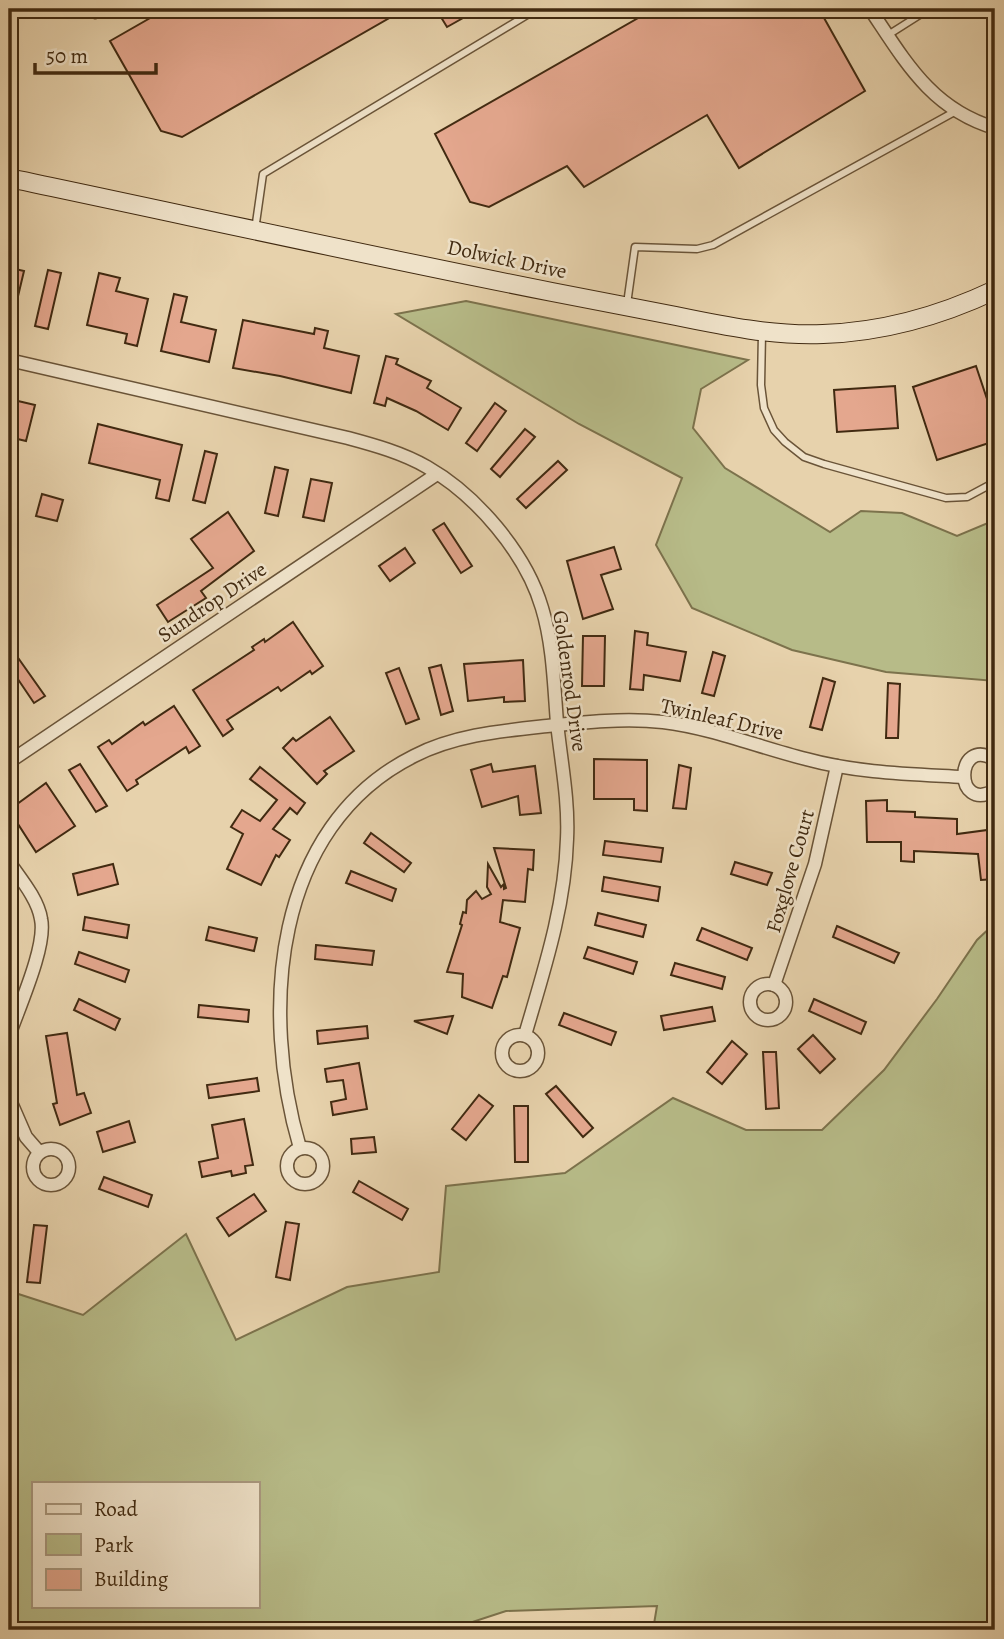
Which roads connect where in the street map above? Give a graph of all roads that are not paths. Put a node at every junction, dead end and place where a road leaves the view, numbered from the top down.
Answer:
1 (106, 9) edge
2 (537, 9) edge
3 (870, 9) edge
4 (929, 9) edge
5 (95, 15) dead end
6 (888, 36) junction
7 (956, 111) junction
8 (995, 128) edge
9 (9, 178) edge
10 (255, 230) junction
11 (995, 290) edge
12 (626, 306) junction
13 (762, 331) junction
14 (9, 360) edge
15 (437, 474) junction
16 (995, 482) edge
17 (558, 725) junction
18 (995, 760) edge
19 (9, 762) edge
20 (837, 766) junction
21 (963, 777) junction
22 (995, 790) edge
23 (9, 862) edge
24 (775, 985) dead end
25 (524, 1035) dead end
26 (9, 1036) edge
27 (9, 1098) edge
28 (300, 1148) dead end
29 (39, 1152) dead end

1 - 5 lane
2 - 10 lane
3 - 6 street
4 - 6 lane
6 - 7 street
7 - 8 street
7 - 12 lane
9 - 10 main road, Dolwick Drive
10 - 12 main road, Dolwick Drive
11 - 13 main road, Dolwick Drive
12 - 13 main road, Dolwick Drive
13 - 16 lane
14 - 15 street, Goldenrod Drive
15 - 17 street, Goldenrod Drive
15 - 19 street, Sundrop Drive
17 - 20 street, Twinleaf Drive
17 - 25 street, Goldenrod Drive
17 - 28 street, Twinleaf Drive
18 - 21 street
20 - 21 street, Twinleaf Drive
20 - 24 street, Foxglove Court
21 - 22 street, Twinleaf Drive
23 - 26 street
27 - 29 street

